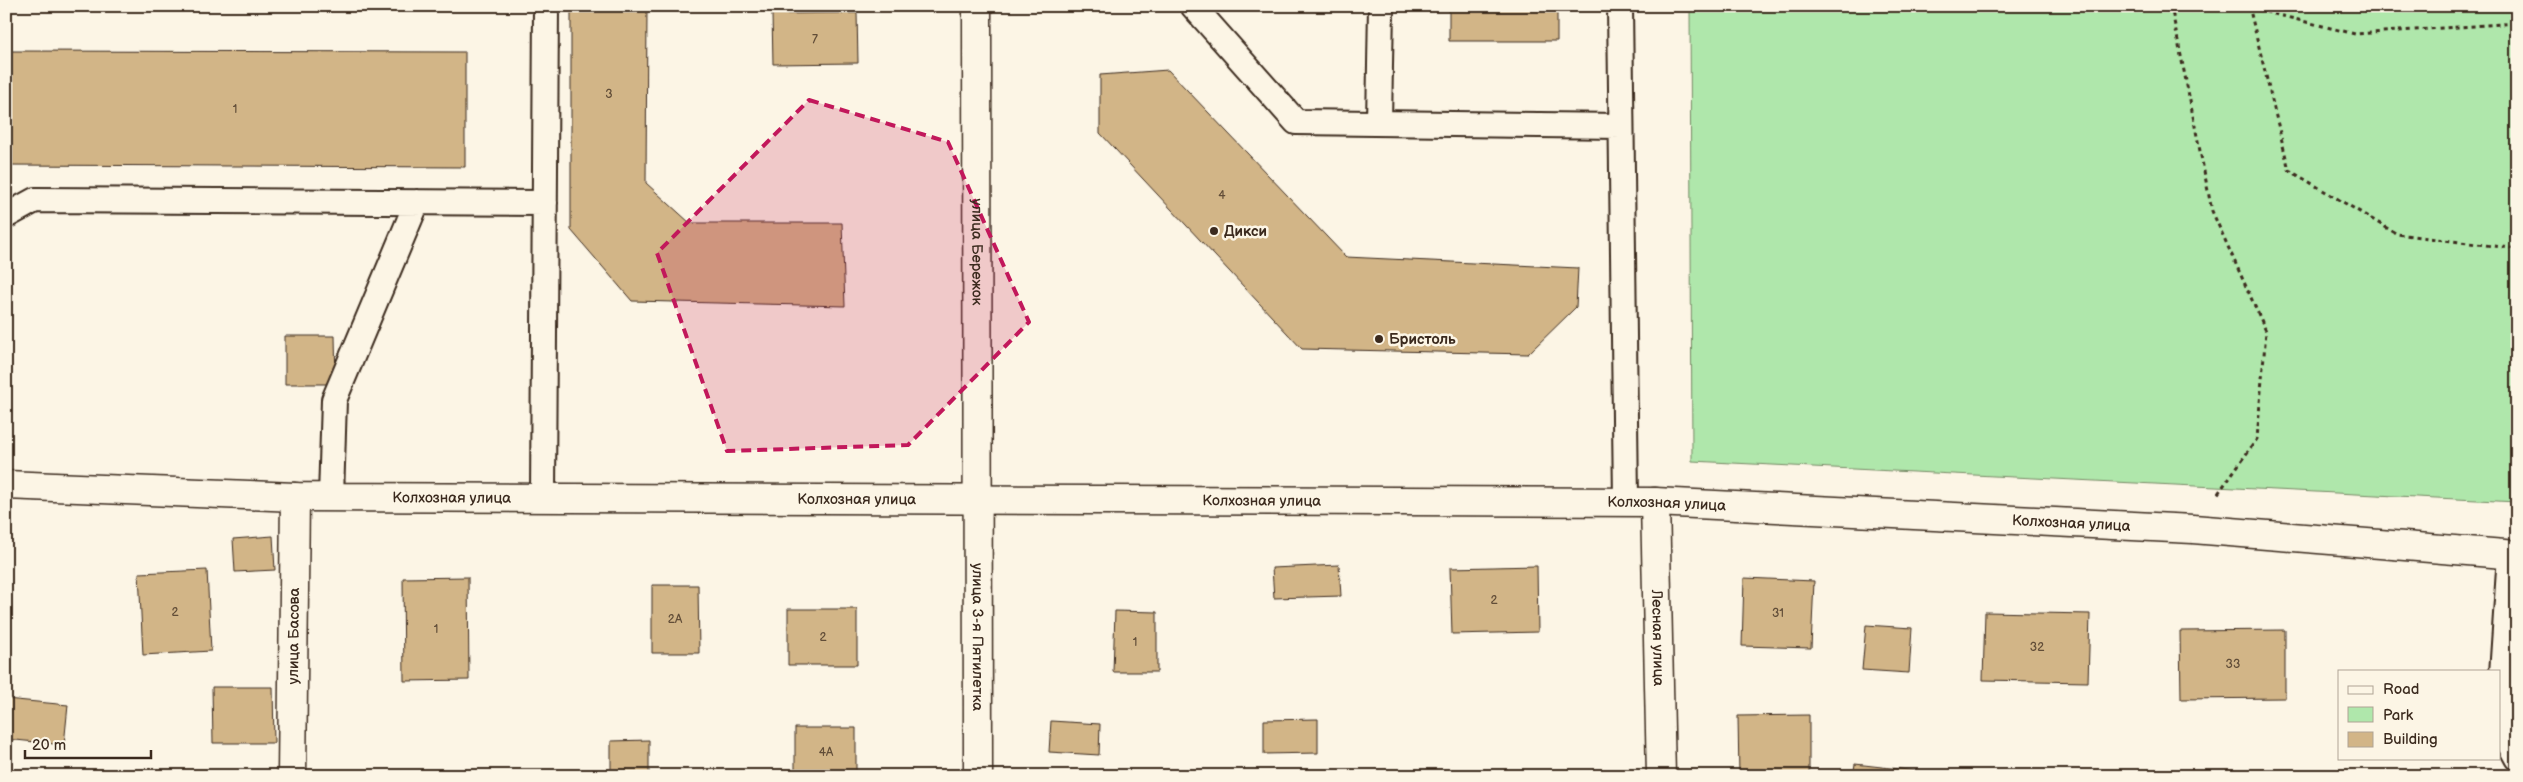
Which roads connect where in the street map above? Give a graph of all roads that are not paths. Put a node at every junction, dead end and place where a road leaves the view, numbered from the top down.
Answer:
1 (546, 6) edge
2 (977, 6) edge
3 (1193, 6) edge
4 (1381, 6) edge
5 (1620, 6) edge
6 (1379, 123) junction
7 (1621, 126) junction
8 (417, 202) junction
9 (545, 203) junction
10 (6, 216) edge
11 (6, 485) edge
12 (295, 497) junction
13 (331, 497) junction
14 (543, 497) junction
15 (977, 498) junction
16 (1626, 501) junction
17 (1654, 502) junction
18 (2513, 555) edge
19 (2500, 706) edge
20 (2500, 727) edge
21 (2517, 758) edge
22 (292, 776) edge
23 (978, 776) edge
24 (1661, 776) edge

1 - 9 lane
2 - 15 street, улица Бережок
3 - 6 lane
4 - 6 lane
5 - 7 lane
6 - 7 lane
7 - 16 lane
8 - 9 lane
8 - 10 lane
8 - 13 lane
9 - 14 lane
11 - 12 street, Колхозная улица
12 - 13 street, Колхозная улица
12 - 22 street, улица Басова
13 - 14 street, Колхозная улица
14 - 15 street, Колхозная улица
15 - 16 street, Колхозная улица
15 - 23 street, улица 3-я Пятилетка
16 - 17 street, Колхозная улица
17 - 18 street, Колхозная улица
17 - 24 street, Лесная улица
18 - 19 lane
20 - 21 lane

